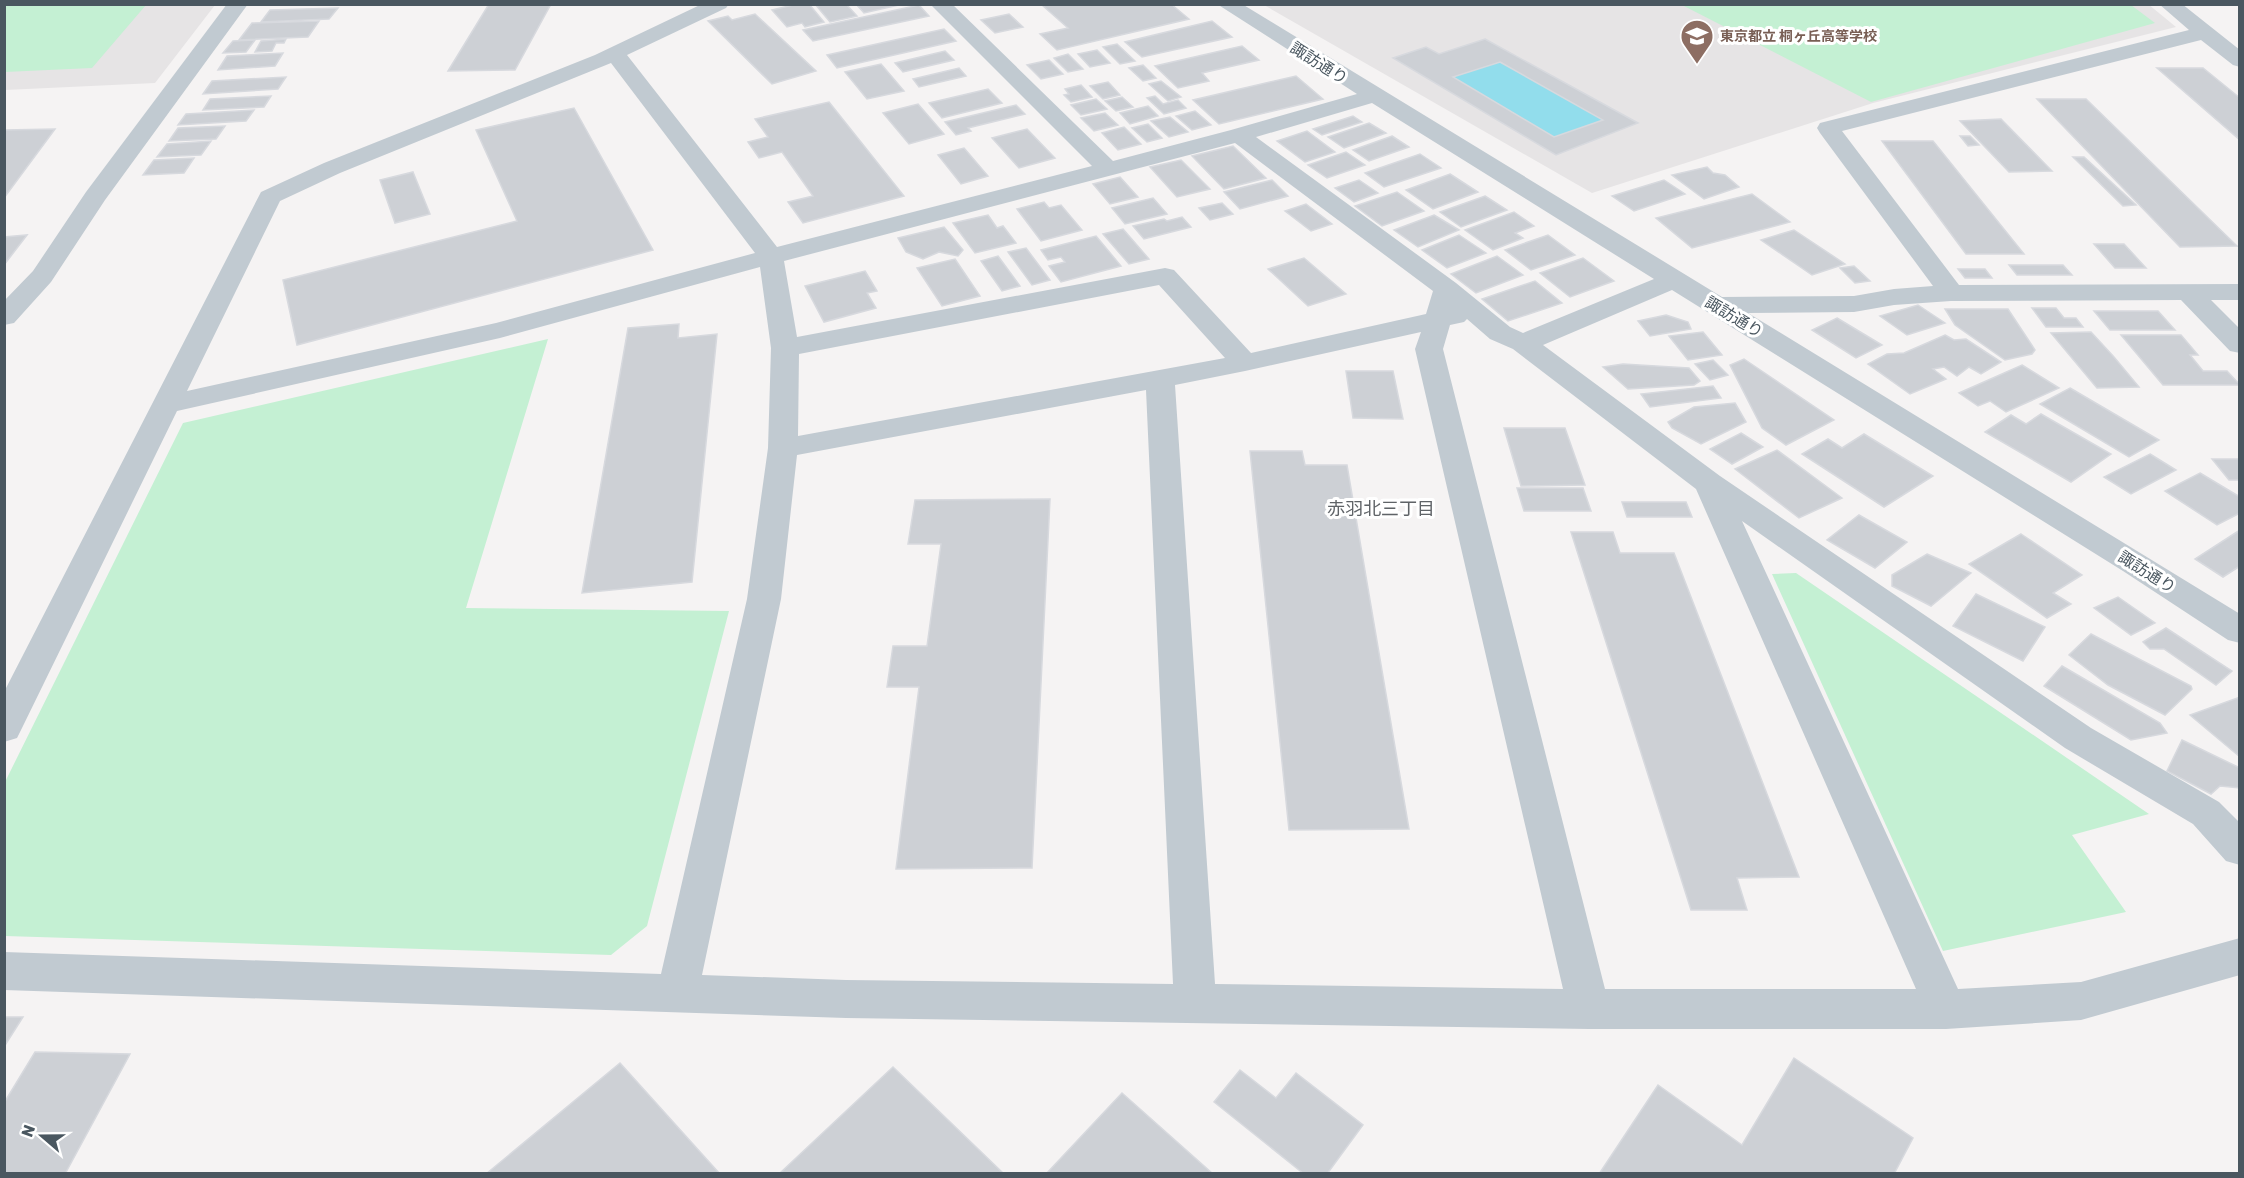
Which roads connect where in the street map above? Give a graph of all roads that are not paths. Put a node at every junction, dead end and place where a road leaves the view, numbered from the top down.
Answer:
1 (238, 4) edge
2 (719, 4) edge
3 (940, 4) edge
4 (1227, 4) edge
5 (2169, 4) edge
6 (2203, 33) junction
7 (615, 53) junction
8 (2240, 61) edge
9 (1373, 96) junction
10 (1239, 135) junction
11 (1108, 169) junction
12 (771, 257) junction
13 (1673, 280) junction
14 (2240, 292) edge
15 (1951, 293) junction
16 (2189, 293) junction
17 (1442, 304) junction
18 (1715, 305) junction
19 (4, 317) edge
20 (1523, 343) junction
21 (2240, 345) edge
22 (785, 348) junction
23 (1245, 363) junction
24 (1160, 379) junction
25 (165, 405) junction
26 (783, 448) junction
27 (1709, 483) junction
28 (2240, 631) edge
29 (4, 728) edge
30 (2240, 849) edge
31 (2240, 956) edge
32 (4, 971) edge
33 (677, 995) junction
34 (1195, 1004) junction
35 (1589, 1009) junction
36 (1946, 1009) junction

1 - 19 street
2 - 7 street
3 - 11 street
4 - 9 street, 諏訪通り
5 - 6 street
6 - 8 street
6 - 15 street
7 - 12 street
7 - 25 street
9 - 10 street
9 - 13 street, 諏訪通り
10 - 11 street
10 - 17 street
11 - 12 street
12 - 22 street
12 - 25 street
13 - 18 street, 諏訪通り
13 - 20 street
14 - 16 street
15 - 16 street
15 - 18 street
16 - 21 street
17 - 20 street
17 - 23 street
17 - 35 street
18 - 28 street, 諏訪通り
20 - 27 street
22 - 23 street
22 - 26 street
23 - 24 street
24 - 26 street
24 - 34 street
25 - 29 street
26 - 33 street
27 - 30 street
27 - 36 street
31 - 36 street
32 - 33 street
33 - 34 street
34 - 35 street
35 - 36 street

